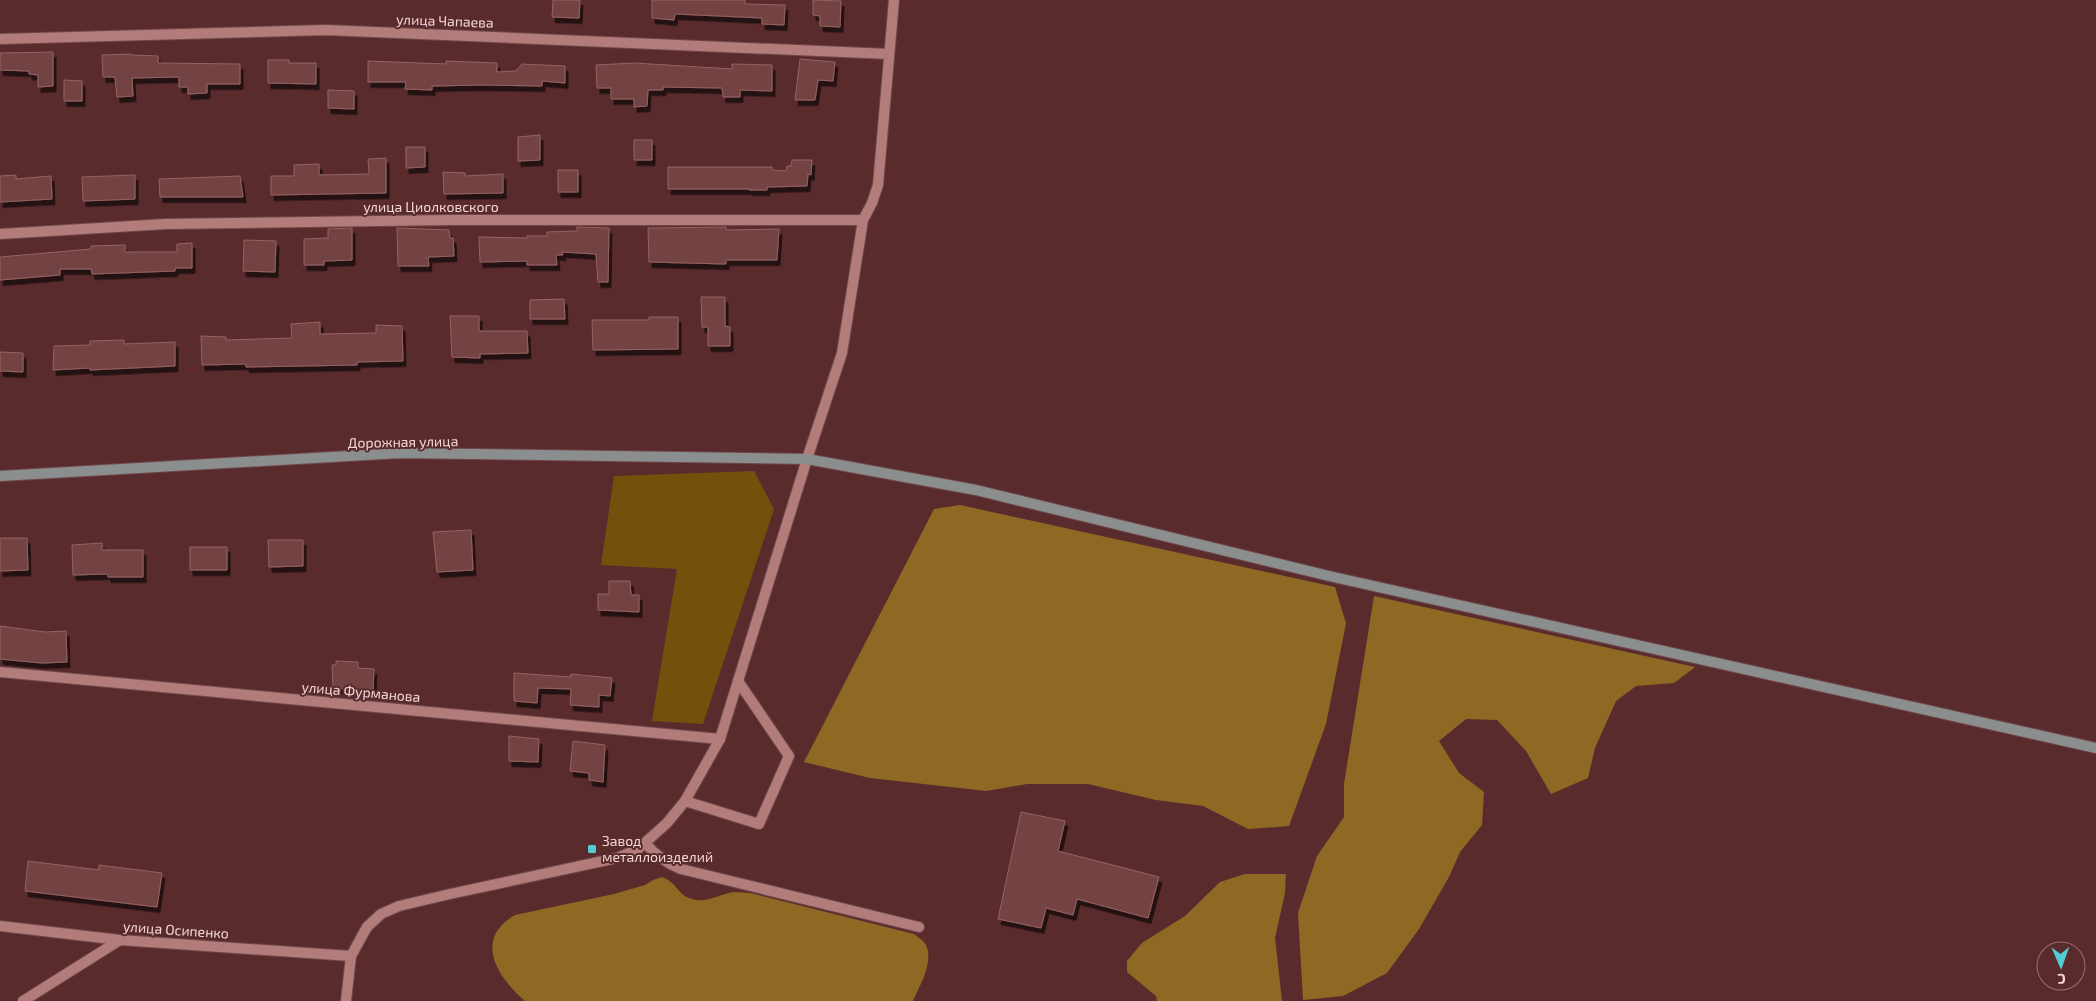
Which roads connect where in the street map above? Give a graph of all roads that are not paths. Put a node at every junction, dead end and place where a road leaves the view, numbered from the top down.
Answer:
1 (894, 0) edge
2 (0, 39) edge
3 (889, 54) junction
4 (863, 220) junction
5 (0, 234) edge
6 (807, 459) junction
7 (0, 476) edge
8 (0, 672) edge
9 (738, 681) junction
10 (720, 739) junction
11 (2096, 748) edge
12 (685, 801) junction
13 (645, 843) junction
14 (0, 926) edge
15 (919, 927) dead end
16 (120, 940) junction
17 (351, 956) junction
18 (23, 1001) edge
19 (346, 1001) edge

1 - 3 street
2 - 3 street, улица Чапаева
3 - 4 street
4 - 5 street, улица Циолковского
4 - 6 street
6 - 7 main road, Дорожная улица
6 - 9 street
6 - 11 main road, Дорожная улица
8 - 10 street, улица Фурманова
9 - 10 street
9 - 12 street
10 - 12 street
12 - 13 street
13 - 15 street
13 - 17 street
14 - 16 street, улица Осипенко
16 - 17 street, улица Осипенко
16 - 18 street
17 - 19 street

